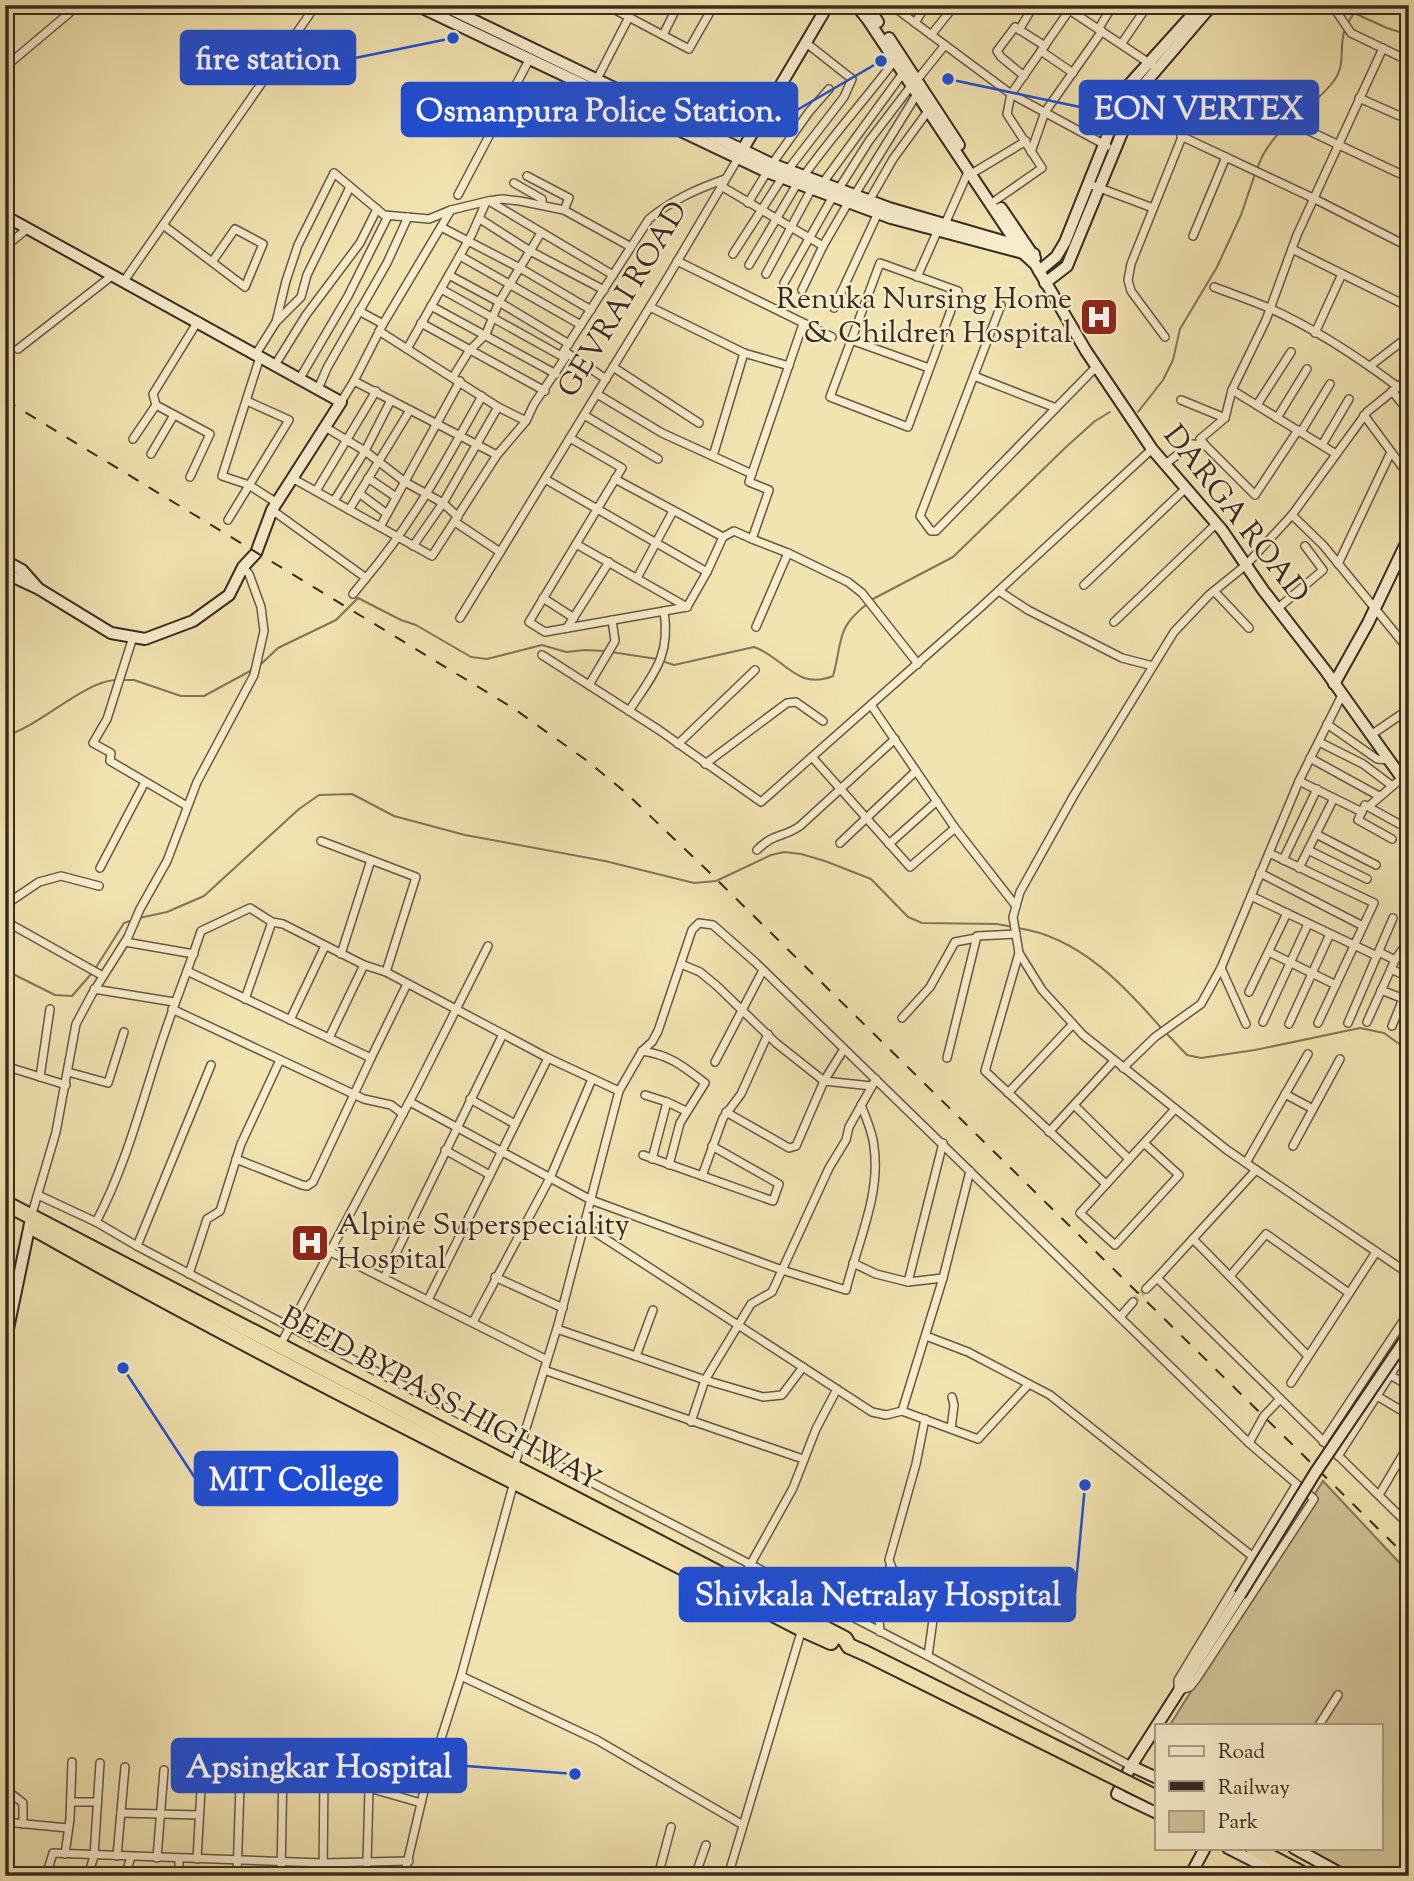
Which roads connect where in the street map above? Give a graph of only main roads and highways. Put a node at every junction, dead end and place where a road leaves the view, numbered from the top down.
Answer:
1 (5, 1203) edge
2 (5, 1213) edge
3 (31, 1222) junction
4 (514, 1475) junction
5 (849, 1646) junction
6 (1155, 1797) edge
7 (1257, 1850) edge
8 (1307, 1876) edge

1 - 3 highway, BEED BYPASS HIGHWAY
2 - 3 highway, BEED BYPASS HIGHWAY
3 - 4 highway, BEED BYPASS HIGHWAY
4 - 5 highway, BEED BYPASS HIGHWAY
4 - 5 highway, BEED BYPASS HIGHWAY
5 - 6 highway, BEED BYPASS HIGHWAY, bridge
7 - 8 highway

